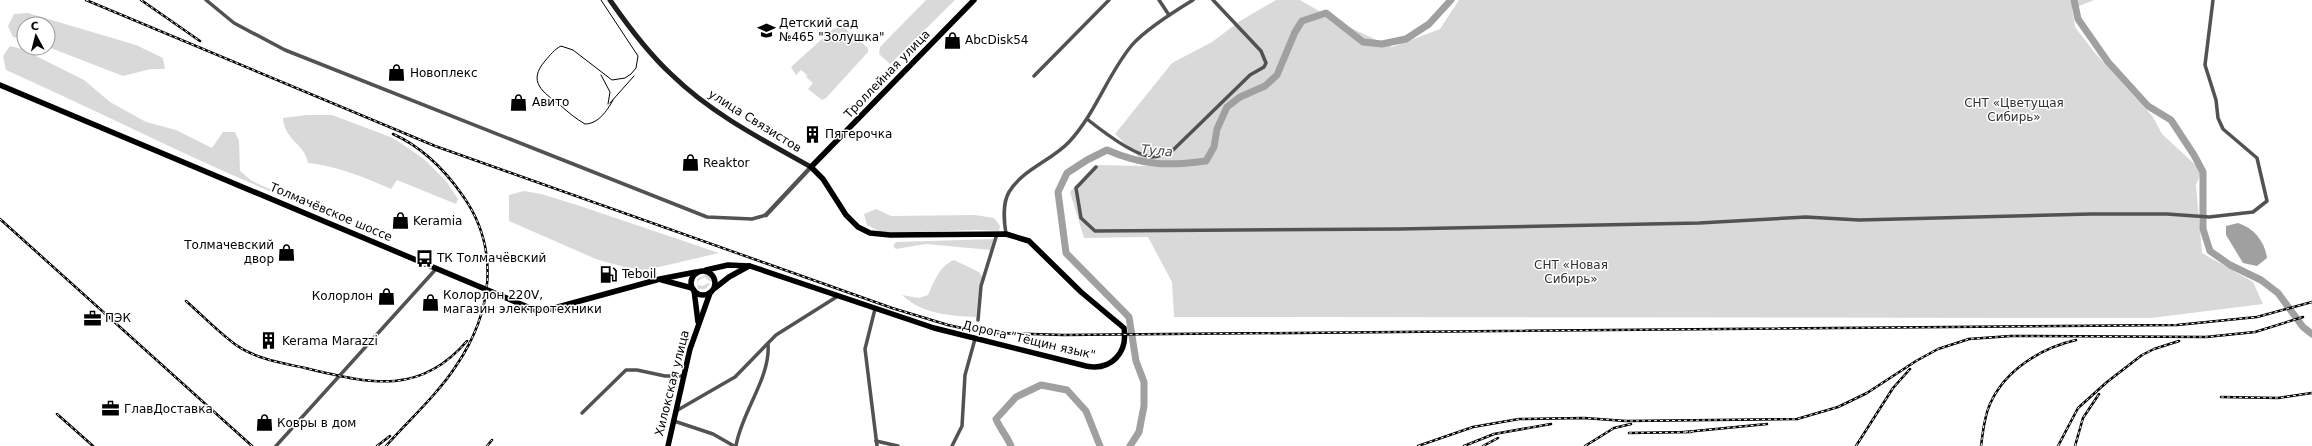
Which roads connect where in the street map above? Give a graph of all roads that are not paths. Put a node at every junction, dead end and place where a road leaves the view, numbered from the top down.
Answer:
1 (206, 0) edge
2 (610, 0) edge
3 (974, 0) edge
4 (1109, 0) edge
5 (1159, 0) edge
6 (1193, 0) edge
7 (1214, 0) edge
8 (2213, 0) edge
9 (1169, 15) junction
10 (1034, 76) dead end
11 (0, 85) edge
12 (1087, 119) junction
13 (1096, 166) dead end
14 (811, 167) junction
15 (766, 215) joint
16 (997, 234) junction
17 (1006, 234) junction
18 (750, 266) junction
19 (436, 269) junction
20 (706, 270) junction
21 (696, 272) junction
22 (660, 279) junction
23 (693, 289) junction
24 (712, 291) junction
25 (838, 296) junction
26 (875, 309) junction
27 (978, 320) dead end
28 (698, 324) junction
29 (975, 338) junction
30 (768, 344) junction
31 (683, 376) junction
32 (676, 411) junction
33 (582, 413) dead end
34 (674, 421) junction
35 (877, 444) edge
36 (276, 446) edge
37 (668, 446) edge
38 (735, 446) edge
39 (898, 446) edge
40 (952, 446) edge

1 - 15 street
2 - 14 main road, улица Связистов
3 - 14 main road, Троллейная улица
4 - 10 street
5 - 9 street
6 - 9 street
7 - 12 street
8 - 13 street
9 - 12 street
11 - 19 main road, Толмачёвское шоссе
12 - 17 street
14 - 15 street, Троллейная улица
14 - 16 main road, Дорога "Тёщин язык"
16 - 17 main road, Дорога "Тёщин язык"
16 - 27 street
17 - 29 main road, Дорога "Тёщин язык"
18 - 20 main road, Дорога "Тёщин язык"
18 - 24 main road
18 - 25 main road, Дорога "Тёщин язык"
19 - 22 main road, Толмачёвское шоссе
19 - 36 street
20 - 21 main road
20 - 24 main road
21 - 22 main road, Толмачёвское шоссе
21 - 23 main road
22 - 23 main road
23 - 24 main road
23 - 28 main road
24 - 28 main road, Хилокская улица
25 - 26 main road, Дорога "Тёщин язык"
25 - 30 street
26 - 29 main road, Дорога "Тёщин язык"
26 - 35 street
28 - 31 main road, Хилокская улица
29 - 40 street
30 - 32 street
30 - 38 street
31 - 32 main road, Хилокская улица
31 - 33 street
32 - 34 main road, Хилокская улица
34 - 37 main road, Хилокская улица
34 - 38 street
35 - 39 street

